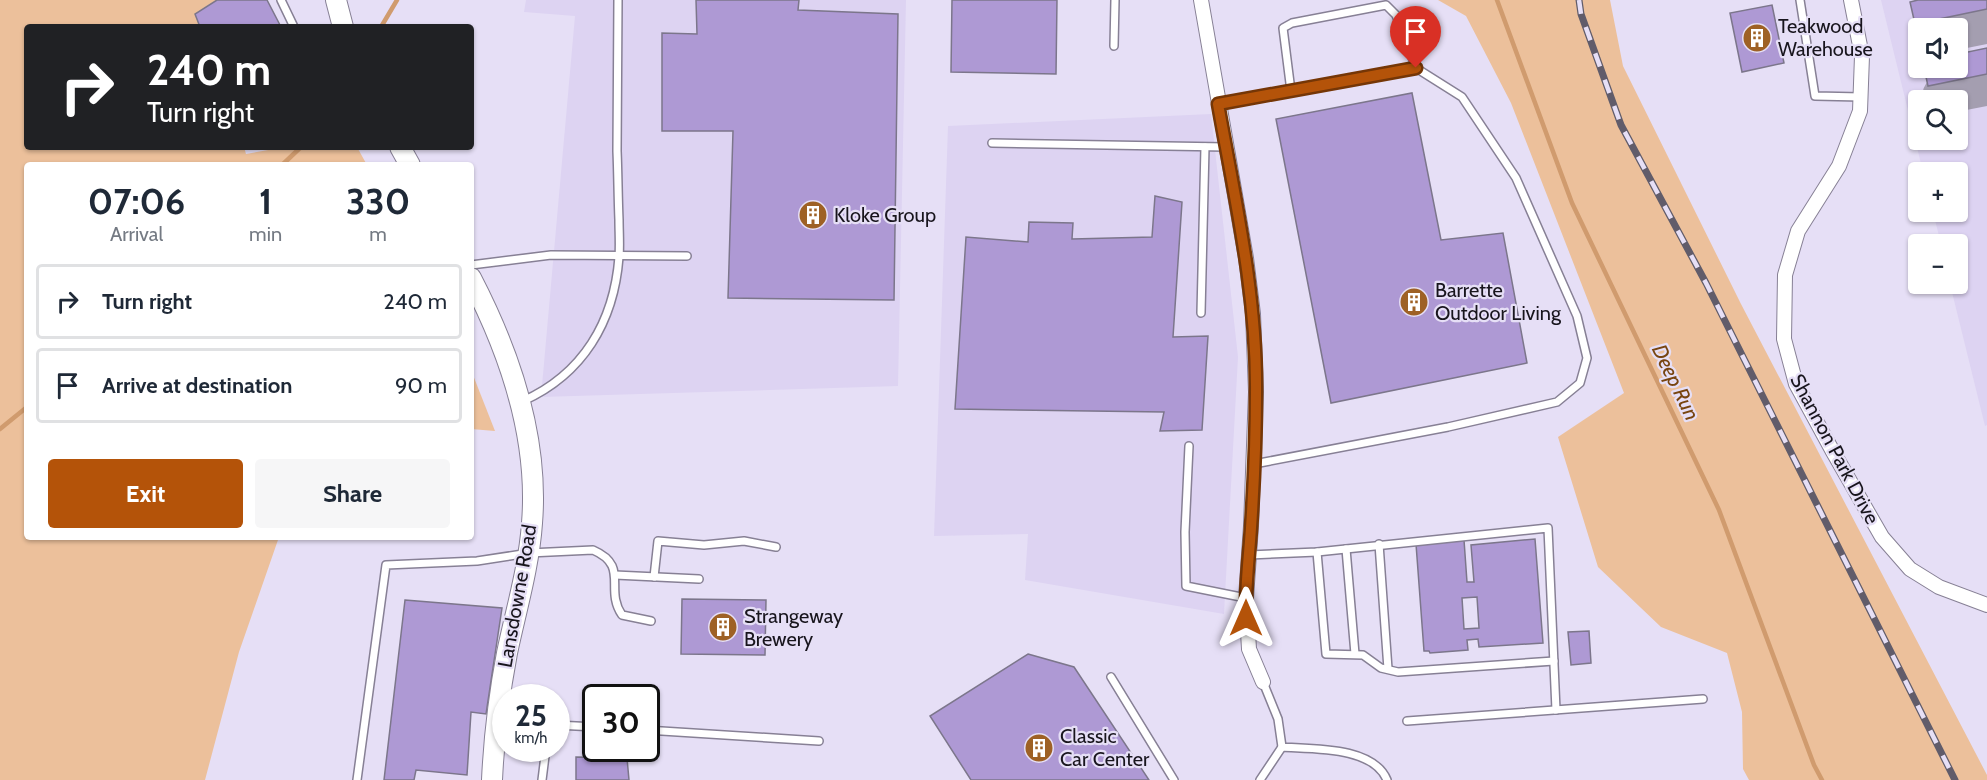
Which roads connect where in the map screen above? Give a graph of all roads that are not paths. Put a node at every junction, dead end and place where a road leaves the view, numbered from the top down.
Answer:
1 (281, 0) edge
2 (336, 0) edge
3 (618, 0) edge
4 (1115, 0) edge
5 (1201, 0) edge
6 (1800, 0) edge
7 (1851, 0) edge
8 (293, 24) edge
9 (340, 24) edge
10 (1114, 46) dead end
11 (1416, 68) junction
12 (1291, 90) junction
13 (1861, 97) junction
14 (1218, 104) junction
15 (992, 143) dead end
16 (1205, 147) junction
17 (1226, 147) junction
18 (620, 255) junction
19 (687, 256) dead end
20 (474, 265) edge
21 (474, 284) edge
22 (1201, 313) dead end
23 (521, 402) junction
24 (1189, 446) dead end
25 (1254, 464) junction
26 (1379, 544) junction
27 (776, 547) dead end
28 (1347, 549) junction
29 (1317, 552) junction
30 (529, 553) junction
31 (1249, 555) junction
32 (615, 575) junction
33 (654, 577) junction
34 (699, 579) dead end
35 (1246, 598) junction
36 (1987, 605) edge
37 (651, 621) dead end
38 (1354, 654) junction
39 (1554, 661) junction
40 (1388, 669) junction
41 (1111, 676) dead end
42 (1263, 682) joint
43 (504, 684) edge
44 (1703, 699) dead end
45 (1556, 710) junction
46 (1407, 721) dead end
47 (660, 731) edge
48 (819, 741) dead end
49 (1282, 747) junction
50 (495, 762) edge
51 (544, 762) edge
52 (357, 780) edge
53 (492, 780) edge
54 (542, 780) edge
55 (1174, 780) edge
56 (1260, 780) edge
57 (1387, 780) edge

1 - 8 lane
2 - 9 main road
3 - 18 lane
4 - 10 lane
5 - 14 street
6 - 13 lane
7 - 13 street, Shannon Park Drive
11 - 12 lane
11 - 12 lane
11 - 25 lane
12 - 14 lane
13 - 36 street, Shannon Park Drive
14 - 17 street
15 - 16 lane
16 - 17 lane
16 - 22 lane
17 - 25 street
18 - 19 lane
18 - 20 lane
18 - 23 lane
21 - 23 main road, Lansdowne Road
23 - 30 main road, Lansdowne Road
24 - 35 lane
25 - 31 street
26 - 28 lane
26 - 39 lane
26 - 40 lane
27 - 33 lane
28 - 29 lane
28 - 38 lane
29 - 31 lane
29 - 38 lane
30 - 32 lane
30 - 43 main road, Lansdowne Road
30 - 52 lane
31 - 35 street
32 - 33 lane
32 - 37 lane
33 - 34 lane
35 - 42 street
38 - 40 lane
39 - 40 lane
39 - 45 lane
41 - 55 lane
42 - 49 lane
44 - 45 lane
45 - 46 lane
47 - 48 lane
49 - 56 lane
49 - 57 lane
50 - 53 main road, Lansdowne Road
51 - 54 lane

